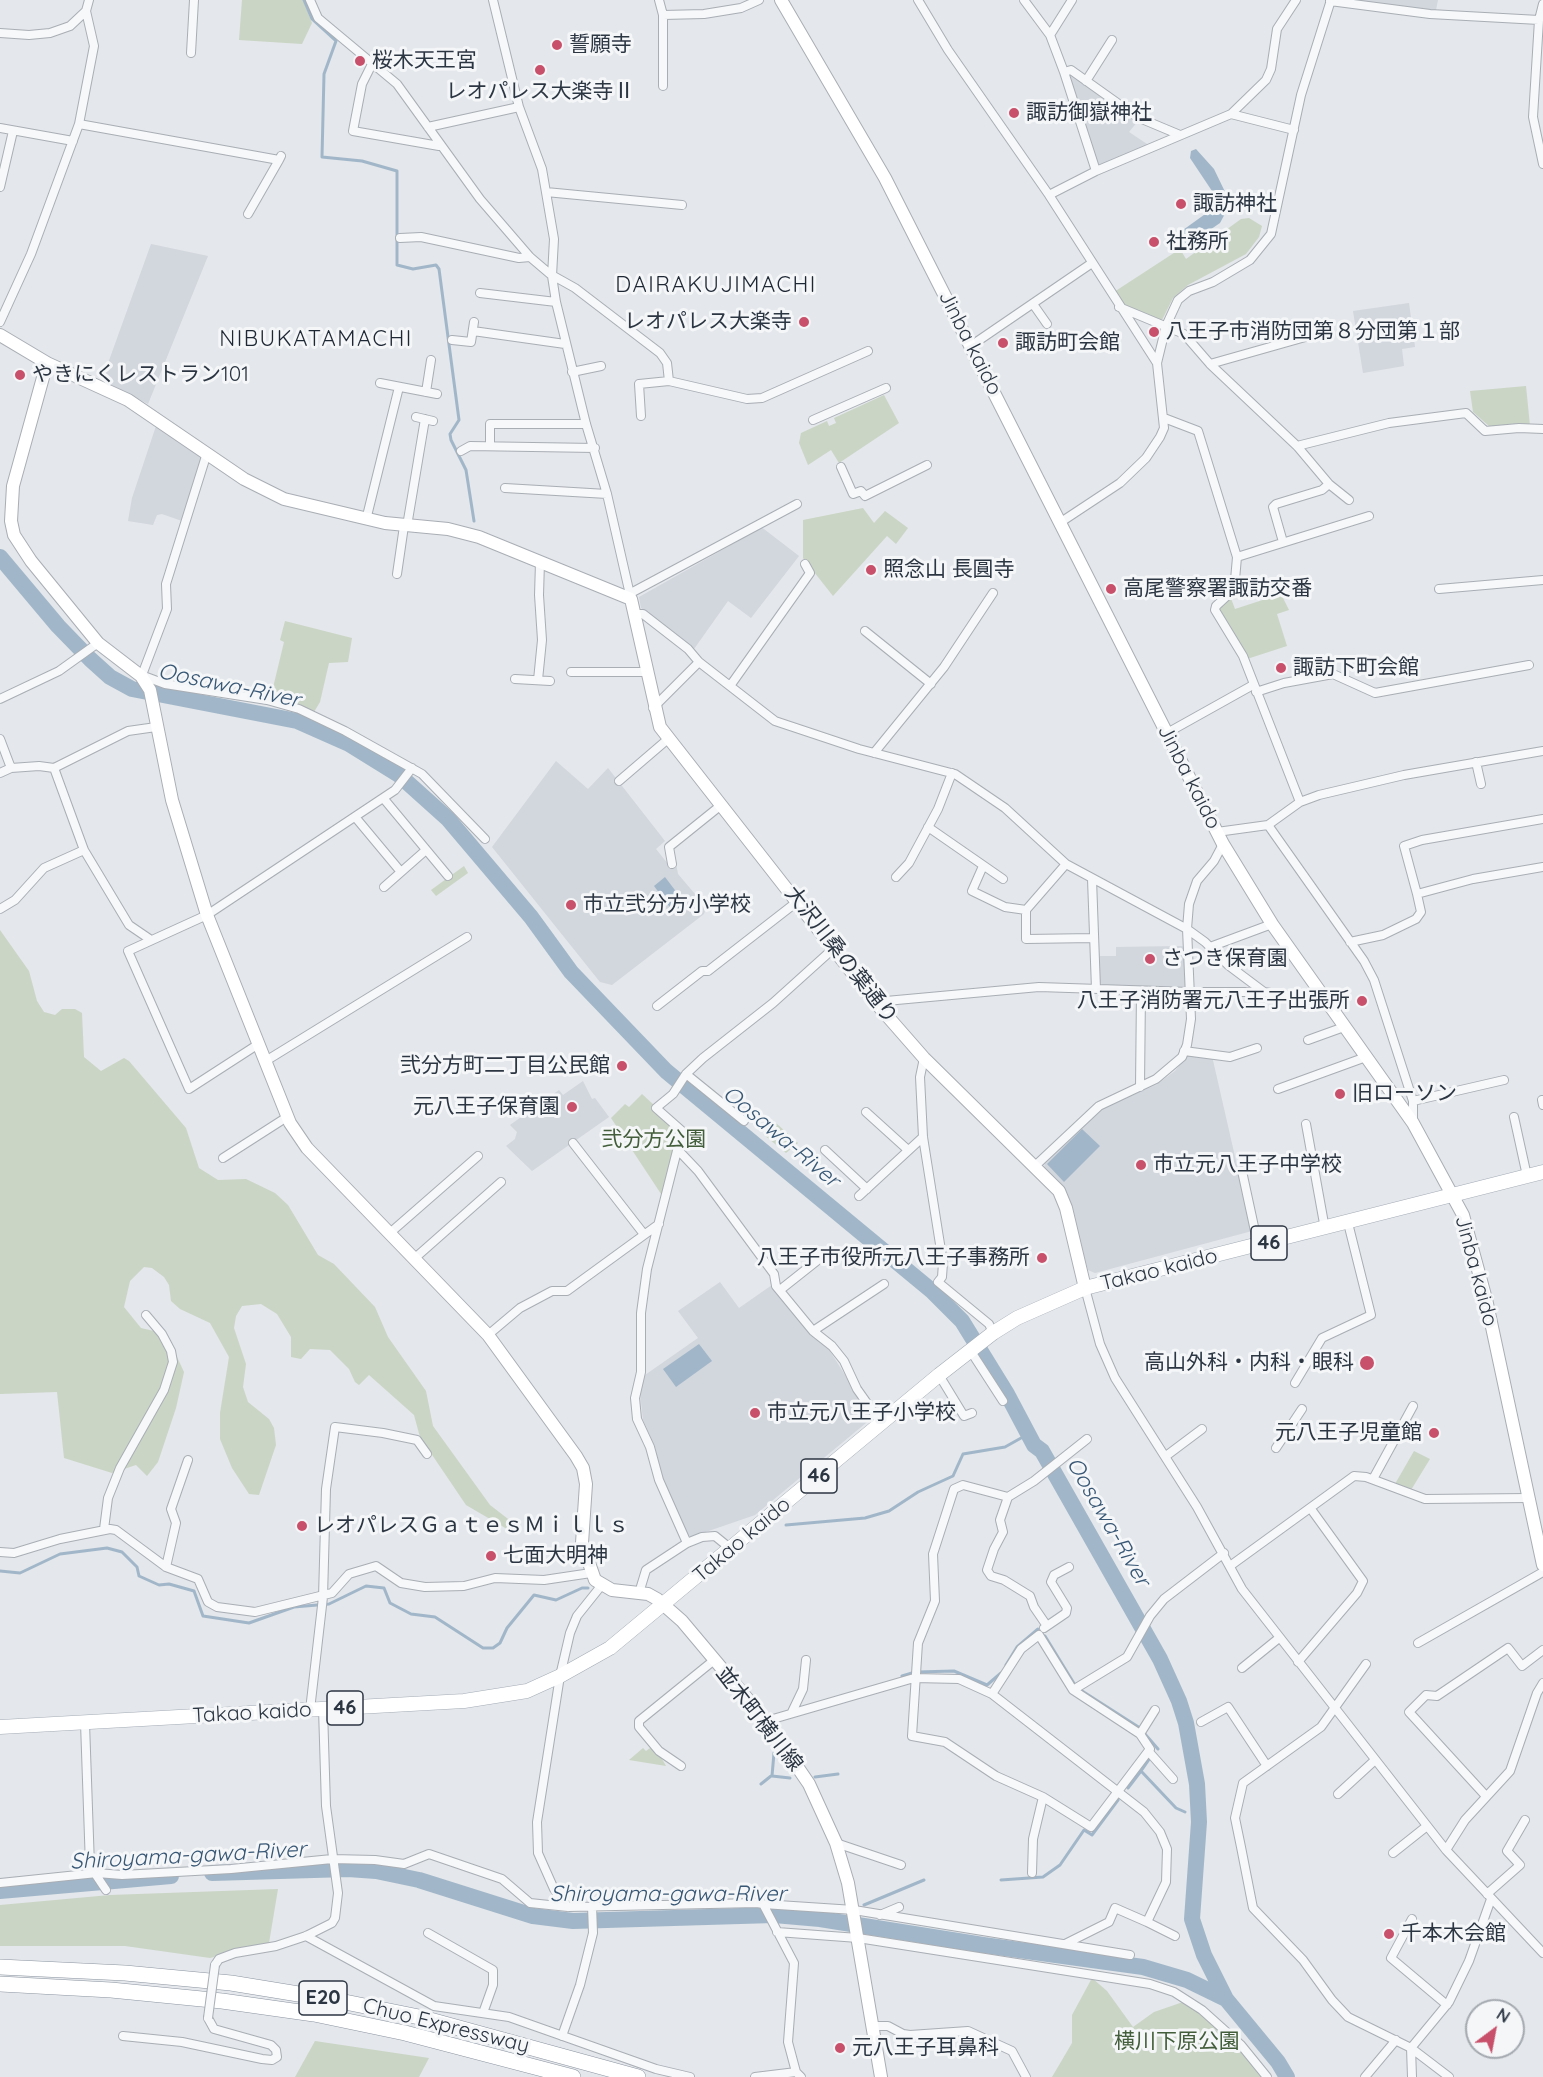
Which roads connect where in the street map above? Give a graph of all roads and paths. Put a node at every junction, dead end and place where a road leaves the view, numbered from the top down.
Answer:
1 (89, 0) edge
2 (194, 0) edge
3 (310, 0) edge
4 (493, 0) edge
5 (659, 0) edge
6 (759, 0) edge
7 (781, 0) edge
8 (918, 0) edge
9 (1024, 0) edge
10 (1072, 0) edge
11 (1296, 0) edge
12 (1331, 1) edge
13 (1543, 4) edge
14 (86, 11) junction
15 (663, 15) junction
16 (1539, 20) junction
17 (0, 33) edge
18 (1050, 35) junction
19 (1112, 40) dead end
20 (191, 53) dead end
21 (373, 62) junction
22 (1064, 72) junction
23 (1539, 77) edge
24 (1086, 81) junction
25 (663, 86) dead end
26 (519, 107) junction
27 (1231, 114) junction
28 (79, 124) junction
29 (428, 127) junction
30 (0, 128) edge
31 (1294, 130) junction
32 (13, 131) junction
33 (1180, 135) junction
34 (73, 141) junction
35 (439, 146) junction
36 (1543, 164) edge
37 (1096, 171) junction
38 (0, 187) edge
39 (546, 192) junction
40 (1049, 195) junction
41 (682, 205) dead end
42 (248, 214) dead end
43 (400, 238) dead end
44 (530, 257) junction
45 (1092, 263) junction
46 (552, 276) junction
47 (480, 292) dead end
48 (556, 302) junction
49 (1033, 304) junction
50 (1119, 307) junction
51 (0, 322) edge
52 (1047, 324) dead end
53 (1166, 326) junction
54 (1316, 334) dead end
55 (0, 335) edge
56 (452, 340) dead end
57 (565, 344) junction
58 (972, 345) junction
59 (868, 351) dead end
60 (431, 360) dead end
61 (46, 363) junction
62 (1156, 363) junction
63 (1210, 364) junction
64 (600, 366) dead end
65 (572, 372) junction
66 (669, 381) junction
67 (380, 383) dead end
68 (399, 387) junction
69 (886, 388) dead end
70 (426, 392) junction
71 (436, 394) dead end
72 (641, 417) dead end
73 (1164, 418) junction
74 (425, 419) dead end
75 (813, 420) dead end
76 (586, 424) junction
77 (1543, 429) edge
78 (490, 446) junction
79 (1297, 446) junction
80 (595, 448) junction
81 (460, 451) dead end
82 (207, 453) junction
83 (927, 465) dead end
84 (841, 466) dead end
85 (1329, 484) junction
86 (506, 488) dead end
87 (607, 494) junction
88 (1349, 500) dead end
89 (797, 504) dead end
90 (1369, 516) dead end
91 (366, 520) junction
92 (1061, 522) junction
93 (406, 526) junction
94 (1283, 542) junction
95 (1237, 557) junction
96 (540, 562) junction
97 (805, 564) dead end
98 (397, 574) dead end
99 (1543, 580) edge
100 (1439, 589) dead end
101 (993, 593) dead end
102 (630, 596) junction
103 (635, 614) junction
104 (865, 631) dead end
105 (95, 645) junction
106 (699, 662) junction
107 (1529, 665) dead end
108 (571, 672) dead end
109 (647, 672) junction
110 (144, 679) junction
111 (514, 679) dead end
112 (538, 680) junction
113 (550, 681) dead end
114 (931, 684) junction
115 (730, 686) junction
116 (1255, 689) junction
117 (0, 699) edge
118 (653, 708) junction
119 (156, 727) junction
120 (1167, 733) junction
121 (0, 739) edge
122 (668, 739) junction
123 (1543, 751) edge
124 (874, 753) junction
125 (1476, 762) junction
126 (11, 768) junction
127 (54, 768) junction
128 (410, 770) junction
129 (0, 773) edge
130 (952, 773) junction
131 (619, 781) dead end
132 (1481, 784) dead end
133 (384, 799) junction
134 (1300, 802) junction
135 (720, 806) junction
136 (356, 818) junction
137 (1543, 819) edge
138 (1268, 825) junction
139 (928, 827) junction
140 (1217, 832) junction
141 (485, 839) dead end
142 (1223, 844) junction
143 (84, 850) junction
144 (426, 850) junction
145 (672, 864) dead end
146 (1066, 864) junction
147 (983, 866) junction
148 (1543, 867) edge
149 (401, 872) junction
150 (448, 876) dead end
151 (896, 877) dead end
152 (1003, 879) dead end
153 (1092, 879) junction
154 (384, 887) dead end
155 (1417, 894) junction
156 (798, 901) junction
157 (0, 909) edge
158 (1026, 910) junction
159 (207, 915) junction
160 (1272, 924) junction
161 (1187, 929) junction
162 (467, 937) dead end
163 (1094, 938) junction
164 (151, 940) junction
165 (1350, 942) junction
166 (1210, 947) junction
167 (834, 948) junction
168 (1096, 989) junction
169 (1141, 991) junction
170 (1189, 992) junction
171 (1264, 992) junction
172 (875, 1002) junction
173 (657, 1006) dead end
174 (1329, 1006) junction
175 (1344, 1027) junction
176 (1308, 1040) dead end
177 (257, 1045) junction
178 (1257, 1048) dead end
179 (1184, 1051) junction
180 (1366, 1057) junction
181 (924, 1058) junction
182 (264, 1062) junction
183 (685, 1075) junction
184 (1504, 1080) dead end
185 (1140, 1088) junction
186 (1278, 1089) dead end
187 (1542, 1100) edge
188 (1413, 1101) junction
189 (1543, 1105) edge
190 (866, 1112) dead end
191 (287, 1117) junction
192 (1514, 1117) dead end
193 (744, 1121) dead end
194 (1413, 1123) junction
195 (1306, 1124) dead end
196 (923, 1137) junction
197 (573, 1143) dead end
198 (825, 1150) dead end
199 (908, 1150) junction
200 (679, 1151) junction
201 (478, 1156) dead end
202 (223, 1158) dead end
203 (1035, 1166) junction
204 (1242, 1171) dead end
205 (1543, 1172) edge
206 (1527, 1176) junction
207 (501, 1182) dead end
208 (867, 1189) junction
209 (1451, 1194) junction
210 (859, 1196) dead end
211 (1348, 1223) junction
212 (658, 1224) junction
213 (1324, 1229) junction
214 (391, 1232) junction
215 (643, 1233) junction
216 (1258, 1245) junction
217 (828, 1252) dead end
218 (416, 1258) junction
219 (884, 1284) dead end
220 (1085, 1288) junction
221 (780, 1290) junction
222 (146, 1315) dead end
223 (813, 1331) junction
224 (488, 1335) junction
225 (990, 1336) junction
226 (972, 1349) junction
227 (939, 1375) junction
228 (1294, 1383) dead end
229 (1002, 1401) dead end
230 (1413, 1406) dead end
231 (1302, 1409) dead end
232 (972, 1413) dead end
233 (881, 1422) junction
234 (1202, 1429) dead end
235 (1087, 1439) dead end
236 (1276, 1448) dead end
237 (428, 1454) dead end
238 (1166, 1456) junction
239 (188, 1460) dead end
240 (1373, 1479) junction
241 (1008, 1497) junction
242 (1528, 1498) junction
243 (1311, 1509) junction
244 (104, 1529) junction
245 (687, 1543) junction
246 (731, 1548) junction
247 (0, 1552) edge
248 (1224, 1553) junction
249 (1543, 1565) edge
250 (1230, 1566) junction
251 (166, 1567) junction
252 (1069, 1567) dead end
253 (1543, 1572) edge
254 (591, 1573) junction
255 (601, 1586) junction
256 (639, 1593) junction
257 (323, 1598) junction
258 (665, 1605) junction
259 (1047, 1626) junction
260 (1038, 1635) junction
261 (1279, 1638) junction
262 (1418, 1643) dead end
263 (1543, 1650) edge
264 (713, 1660) junction
265 (806, 1660) dead end
266 (1298, 1662) junction
267 (1366, 1664) dead end
268 (1242, 1668) dead end
269 (560, 1676) junction
270 (915, 1678) junction
271 (1543, 1683) edge
272 (1073, 1689) junction
273 (993, 1694) junction
274 (317, 1709) junction
275 (1155, 1710) dead end
276 (1335, 1710) junction
277 (792, 1712) junction
278 (766, 1721) junction
279 (1201, 1722) dead end
280 (85, 1723) junction
281 (0, 1727) edge
282 (1140, 1734) junction
283 (1149, 1752) junction
284 (1374, 1761) junction
285 (681, 1766) dead end
286 (1267, 1766) junction
287 (1173, 1779) dead end
288 (1119, 1791) junction
289 (1338, 1794) dead end
290 (1485, 1795) junction
291 (1043, 1797) junction
292 (1525, 1820) dead end
293 (1427, 1826) junction
294 (836, 1842) junction
295 (1446, 1850) junction
296 (1393, 1853) dead end
297 (333, 1861) junction
298 (902, 1865) dead end
299 (1032, 1873) dead end
300 (98, 1877) junction
301 (0, 1883) edge
302 (105, 1889) dead end
303 (1489, 1896) junction
304 (764, 1906) junction
305 (568, 1907) junction
306 (898, 1907) dead end
307 (592, 1908) junction
308 (854, 1912) junction
309 (880, 1915) junction
310 (1412, 1919) dead end
311 (1147, 1922) junction
312 (776, 1930) junction
313 (428, 1933) dead end
314 (306, 1936) junction
315 (858, 1936) junction
316 (1175, 1936) dead end
317 (1065, 1944) junction
318 (1543, 1953) edge
319 (1130, 1955) dead end
320 (0, 1967) edge
321 (0, 1984) edge
322 (1447, 2005) junction
323 (483, 2013) junction
324 (872, 2026) junction
325 (123, 2036) dead end
326 (562, 2036) junction
327 (1396, 2040) junction
328 (1411, 2048) junction
329 (799, 2074) edge
330 (573, 2077) edge
331 (638, 2077) edge
332 (690, 2077) edge
333 (755, 2077) edge
334 (881, 2077) edge
335 (1026, 2077) edge
336 (1268, 2077) edge
337 (1365, 2077) edge
338 (1412, 2077) edge
339 (1449, 2077) edge

1 - 14 street
2 - 20 street
3 - 21 street
4 - 26 street
5 - 15 street
6 - 15 street
7 - 58 street, Jinba kaido
8 - 40 street
9 - 18 street
10 - 18 street
11 - 27 street
12 - 16 street
12 - 31 street
13 - 16 street
14 - 17 street
14 - 28 street
15 - 25 street
16 - 23 street
18 - 22 street
19 - 24 street
21 - 29 street
21 - 35 street
22 - 24 street
22 - 37 street
23 - 36 street
24 - 33 street
26 - 29 street
26 - 39 street
27 - 31 street
27 - 33 street
28 - 34 street
28 - 42 street
29 - 35 street
30 - 32 street
31 - 53 street
32 - 34 street
32 - 38 street
33 - 37 street
34 - 51 street
35 - 44 street
37 - 40 street
39 - 41 street
39 - 46 street
40 - 45 street
43 - 44 street
44 - 46 street
45 - 49 street
45 - 50 street
46 - 48 street
46 - 66 street
47 - 48 street
48 - 57 street
49 - 52 street
49 - 58 street
50 - 53 street
50 - 62 street
53 - 62 street
53 - 63 street
54 - 63 street
55 - 61 street
56 - 57 street
57 - 65 street
58 - 92 street, Jinba kaido
59 - 66 street
60 - 70 street
61 - 82 street
61 - 105 street
62 - 73 street
63 - 79 street
64 - 65 street
65 - 76 street
66 - 72 street
67 - 68 street
68 - 70 street
68 - 91 street
69 - 75 street
70 - 71 street
73 - 92 street
73 - 95 street
74 - 93 street
76 - 78 street
76 - 80 street
77 - 79 street
78 - 80 street
78 - 81 street
79 - 85 street
80 - 87 street
82 - 91 street
82 - 110 street
83 - 84 street
85 - 88 street
85 - 94 street
86 - 87 street
87 - 102 street
89 - 102 street
90 - 94 street
91 - 93 street
92 - 120 street, Jinba kaido
93 - 96 street
93 - 98 street
94 - 95 street
95 - 116 street
96 - 102 street
96 - 112 street
97 - 115 street
99 - 100 street
101 - 114 street
102 - 103 street, 大沢川桑の葉通り
103 - 106 street
103 - 109 street, 大沢川桑の葉通り
104 - 114 street
105 - 110 street
105 - 117 street
106 - 115 street
106 - 118 street
107 - 116 street
108 - 109 street
109 - 118 street, 大沢川桑の葉通り
110 - 119 street
110 - 128 street
111 - 112 street
112 - 113 street
114 - 124 street
115 - 124 street
116 - 120 street
116 - 134 street
118 - 122 street, 大沢川桑の葉通り
119 - 127 street
119 - 159 street
120 - 140 street, Jinba kaido
121 - 126 street
122 - 131 street
122 - 135 street, 大沢川桑の葉通り
123 - 125 street
124 - 130 street
125 - 132 street
125 - 134 street
126 - 127 street
126 - 129 street
127 - 143 street
128 - 133 street
128 - 141 street
130 - 139 street
130 - 146 street
133 - 136 street
133 - 144 street
134 - 138 street
135 - 145 street
135 - 156 street, 大沢川桑の葉通り
136 - 149 street
136 - 159 street
137 - 155 street
138 - 140 street
138 - 165 street
139 - 147 street
139 - 151 street
140 - 142 street, Jinba kaido
142 - 160 street, Jinba kaido
142 - 161 street
143 - 157 street
143 - 164 street
144 - 149 street
144 - 150 street
146 - 153 street
146 - 158 street
147 - 152 street
147 - 158 street
148 - 155 street
149 - 154 street
153 - 161 street
153 - 163 street
155 - 165 street
156 - 167 street, 大沢川桑の葉通り
156 - 173 street
158 - 163 street
159 - 164 street
159 - 177 street
160 - 166 street
160 - 174 street, Jinba kaido
161 - 166 street
161 - 170 street
162 - 182 street
163 - 168 street
164 - 177 street
165 - 188 street
166 - 171 street
167 - 172 street, 大沢川桑の葉通り
167 - 183 street
168 - 169 street
168 - 172 street
169 - 170 street
169 - 185 street
170 - 171 street
170 - 179 street
171 - 174 street
172 - 181 street, 大沢川桑の葉通り
174 - 175 street, Jinba kaido
175 - 176 street
175 - 180 street, Jinba kaido
177 - 182 street
178 - 179 street
179 - 185 street
180 - 186 street
180 - 194 street, Jinba kaido
181 - 196 street
181 - 203 street, 大沢川桑の葉通り
182 - 191 street
183 - 193 street
183 - 200 street
184 - 188 street
185 - 203 street
187 - 189 street
188 - 194 street
190 - 199 street
191 - 202 street
191 - 214 street
192 - 206 street
194 - 209 street, Jinba kaido
195 - 213 street
196 - 199 street
196 - 225 street
197 - 215 street
198 - 208 street
199 - 208 street
200 - 212 street
200 - 221 street
201 - 214 street
203 - 220 street, 大沢川桑の葉通り
204 - 216 street
205 - 206 main road, Takao kaido / 46
206 - 209 main road, Takao kaido / 46
207 - 218 street
208 - 210 street
209 - 211 main road, Takao kaido / 46
209 - 242 street, Jinba kaido
211 - 213 main road, Takao kaido / 46
211 - 228 street
212 - 215 street
212 - 245 street
213 - 216 main road, Takao kaido / 46
214 - 218 street
215 - 224 street
216 - 220 main road, Takao kaido / 46
217 - 221 street
218 - 224 street
219 - 223 street
220 - 225 main road, Takao kaido / 46
220 - 238 street
221 - 223 street
222 - 244 street
223 - 233 street
224 - 254 street
225 - 226 main road, Takao kaido / 46
226 - 227 main road, Takao kaido / 46
226 - 229 street
227 - 232 street
227 - 233 main road, Takao kaido / 46
230 - 240 street
231 - 236 street
233 - 246 main road, Takao kaido / 46
234 - 238 street
235 - 241 street
237 - 257 street
238 - 248 street
239 - 251 street
240 - 242 street
240 - 243 street
241 - 259 street
241 - 270 street
242 - 249 street, Jinba kaido
243 - 250 street
243 - 266 street
244 - 247 street
244 - 251 street
245 - 246 street
245 - 256 street
246 - 258 main road, Takao kaido / 46
248 - 250 street
248 - 272 street
250 - 261 street
251 - 257 street
252 - 259 street
253 - 262 street
254 - 255 street
254 - 257 street
255 - 256 street
255 - 269 street
256 - 258 street
257 - 274 street
258 - 264 street, 並木町横川線
258 - 269 main road, Takao kaido / 46
259 - 260 street
260 - 272 street
260 - 273 street
261 - 266 street
261 - 268 street
263 - 290 street
264 - 278 street, 並木町横川線
264 - 285 street
265 - 277 street
266 - 276 street
267 - 276 street
269 - 274 main road, Takao kaido / 46
269 - 305 street
270 - 273 street
270 - 277 street
270 - 291 street
271 - 290 street
272 - 282 street
273 - 288 street
274 - 280 main road, Takao kaido / 46
274 - 297 street
275 - 282 street
276 - 284 street
276 - 286 street
277 - 278 street
278 - 294 street, 並木町横川線
279 - 286 street
280 - 281 main road, Takao kaido / 46
280 - 300 street
282 - 283 street
283 - 287 street
283 - 288 street
284 - 289 street
284 - 293 street
286 - 327 street
288 - 291 street
288 - 311 street
290 - 295 street
291 - 299 street
292 - 303 street
293 - 295 street
293 - 296 street
294 - 298 street
294 - 308 street, 並木町横川線
295 - 303 street
297 - 300 street
297 - 305 street
297 - 314 street
300 - 301 street
300 - 302 street
303 - 318 street
303 - 322 street
304 - 307 street
304 - 308 street
304 - 312 street
305 - 307 street
306 - 309 street
307 - 326 street
308 - 309 street
308 - 315 street, 並木町横川線
309 - 317 street
310 - 322 street
311 - 316 street
311 - 317 street
312 - 315 street
312 - 329 street
313 - 323 street
314 - 323 street
314 - 325 street, bridge
315 - 324 street
315 - 336 street
317 - 319 street
320 - 331 highway, Chuo Expressway / E20
321 - 330 highway, Chuo Expressway / E20
322 - 328 street
323 - 326 street
324 - 334 street
324 - 335 street
326 - 332 street
327 - 328 street
327 - 337 street
328 - 338 street
328 - 339 street
329 - 333 street

